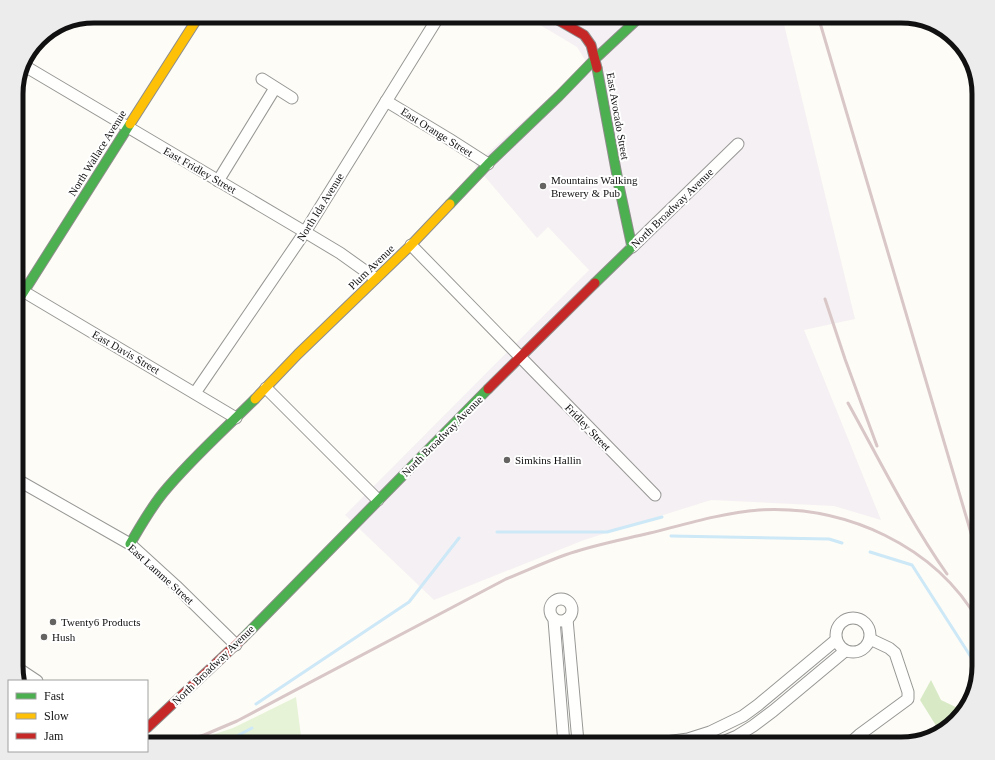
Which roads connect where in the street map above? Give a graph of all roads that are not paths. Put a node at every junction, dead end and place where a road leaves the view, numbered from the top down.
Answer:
1 (195, 23) edge
2 (435, 23) edge
3 (563, 23) edge
4 (634, 23) edge
5 (595, 59) junction
6 (28, 69) edge
7 (262, 79) dead end
8 (275, 88) junction
9 (292, 98) dead end
10 (386, 101) junction
11 (128, 128) junction
12 (738, 144) dead end
13 (488, 164) junction
14 (218, 181) junction
15 (305, 232) junction
16 (410, 245) junction
17 (632, 247) junction
18 (375, 278) junction
19 (23, 286) edge
20 (23, 292) edge
21 (520, 358) junction
22 (266, 388) junction
23 (195, 393) junction
24 (236, 418) junction
25 (23, 482) edge
26 (655, 495) dead end
27 (378, 500) junction
28 (130, 544) junction
29 (567, 619) junction
30 (554, 620) junction
31 (870, 639) junction
32 (836, 640) junction
33 (236, 645) junction
34 (845, 651) junction
35 (23, 672) edge
36 (36, 680) edge
37 (148, 727) edge
38 (563, 737) edge
39 (579, 737) edge
40 (694, 737) edge
41 (735, 737) edge
42 (858, 737) edge

1 - 11 street, North Wallace Avenue
2 - 10 street, North Ida Avenue
3 - 5 street, East Avocado Street
4 - 5 street, Plum Avenue
5 - 13 street, Plum Avenue
5 - 17 street, East Avocado Street
6 - 11 street, East Fridley Street
7 - 8 street
8 - 9 street
8 - 14 street
10 - 13 street, East Orange Street
10 - 15 street, North Ida Avenue
11 - 14 street, East Fridley Street
11 - 19 street, North Wallace Avenue
12 - 17 street, North Broadway Avenue
13 - 16 street, Plum Avenue
14 - 15 street, East Fridley Street
15 - 18 street, East Fridley Street
15 - 23 street, North Ida Avenue
16 - 18 street, Plum Avenue
16 - 21 street
17 - 21 street, North Broadway Avenue
18 - 22 street, Plum Avenue
20 - 23 street, East Davis Street
21 - 26 street, Fridley Street
21 - 27 street, North Broadway Avenue
22 - 24 street, Plum Avenue
22 - 27 street
23 - 24 street, East Davis Street
24 - 28 street, Plum Avenue
25 - 28 street, East Lamme Street
27 - 33 street, North Broadway Avenue
28 - 33 street, East Lamme Street
29 - 30 street
29 - 30 street
29 - 39 street
30 - 38 street
31 - 32 street
31 - 34 street
31 - 42 street
32 - 34 street
32 - 40 street
33 - 37 street, North Broadway Avenue
34 - 41 street
35 - 36 street

